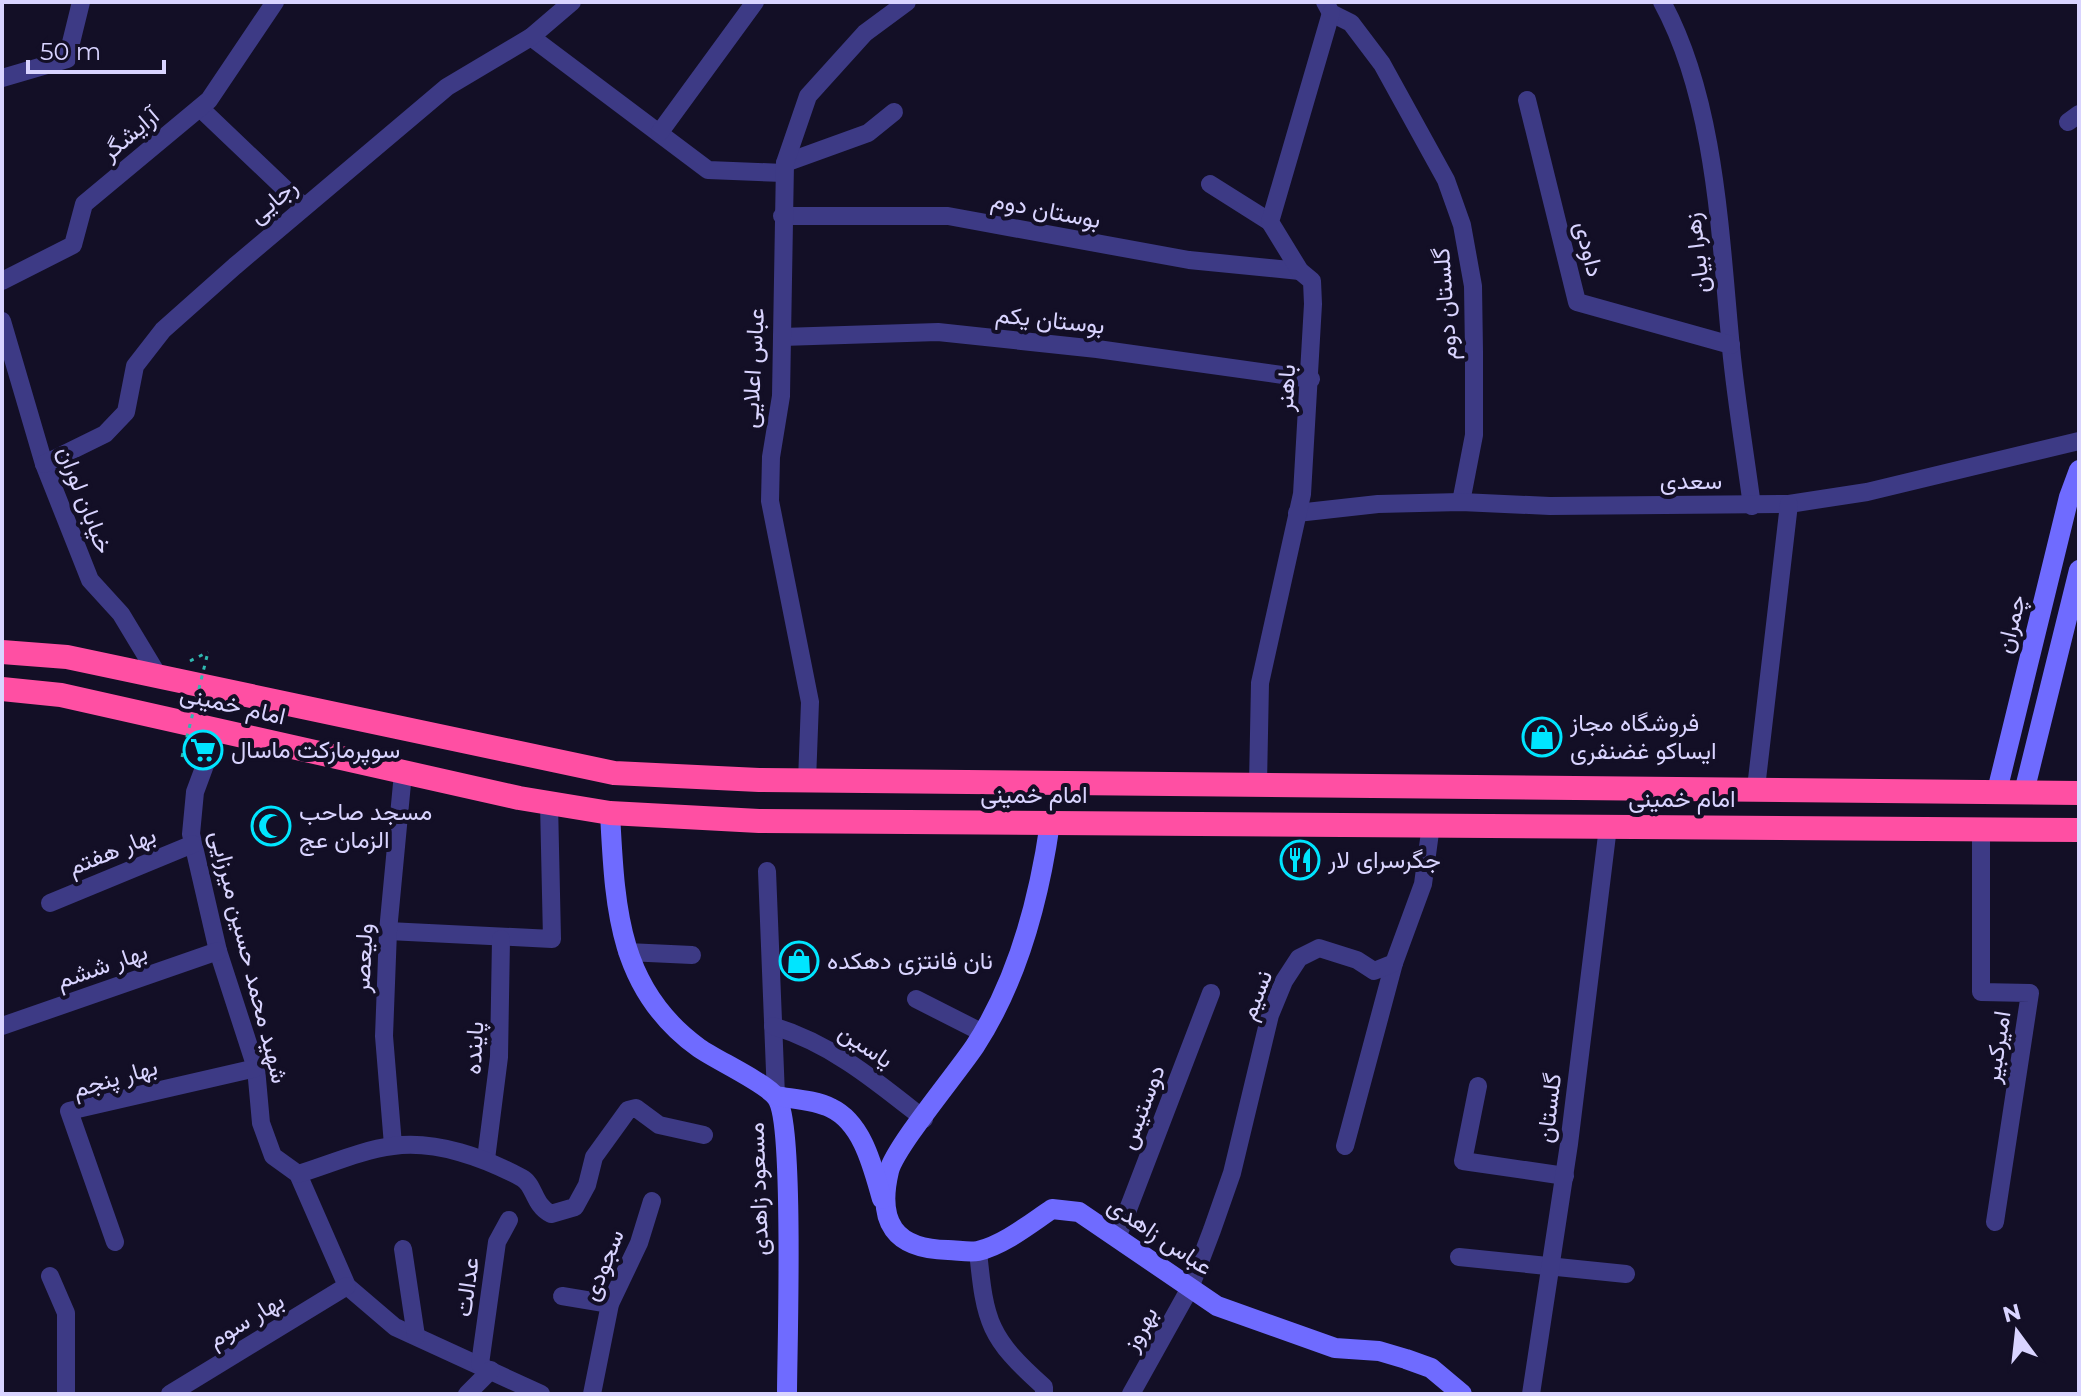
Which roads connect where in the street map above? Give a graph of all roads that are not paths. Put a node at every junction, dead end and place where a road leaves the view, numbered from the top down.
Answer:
1 (81, 2) edge
2 (275, 2) edge
3 (572, 2) edge
4 (755, 2) edge
5 (907, 2) edge
6 (1662, 2) edge
7 (1328, 8) edge
8 (531, 37) junction
9 (2, 78) edge
10 (1527, 100) dead end
11 (200, 108) junction
12 (894, 112) dead end
13 (660, 132) junction
14 (785, 168) junction
15 (1210, 184) dead end
16 (304, 207) junction
17 (782, 216) junction
18 (1270, 222) junction
19 (1300, 271) junction
20 (2, 281) edge
21 (2, 321) edge
22 (782, 337) junction
23 (1731, 345) junction
24 (1311, 379) junction
25 (2079, 441) edge
26 (44, 464) junction
27 (2079, 470) edge
28 (1461, 502) junction
29 (1789, 504) junction
30 (1752, 506) junction
31 (1297, 513) junction
32 (2079, 570) edge
33 (2071, 637) edge
34 (2, 652) edge
35 (159, 677) junction
36 (2, 689) edge
37 (218, 730) junction
38 (403, 773) junction
39 (807, 781) junction
40 (1258, 784) junction
41 (1437, 785) junction
42 (1756, 788) junction
43 (1997, 791) junction
44 (2024, 792) junction
45 (2079, 793) edge
46 (549, 803) junction
47 (610, 813) junction
48 (1050, 823) junction
49 (1431, 825) junction
50 (1608, 827) junction
51 (1981, 830) junction
52 (2079, 830) edge
53 (193, 844) junction
54 (767, 871) dead end
55 (50, 903) dead end
56 (388, 931) junction
57 (501, 939) junction
58 (218, 951) junction
59 (627, 952) junction
60 (692, 955) dead end
61 (1394, 963) junction
62 (1211, 993) dead end
63 (916, 999) dead end
64 (2, 1026) edge
65 (773, 1026) junction
66 (983, 1033) junction
67 (256, 1068) junction
68 (1478, 1086) dead end
69 (776, 1096) junction
70 (924, 1119) junction
71 (704, 1135) dead end
72 (393, 1145) junction
73 (1345, 1146) dead end
74 (486, 1159) junction
75 (298, 1174) junction
76 (1565, 1176) junction
77 (652, 1201) dead end
78 (883, 1202) junction
79 (509, 1220) dead end
80 (1995, 1222) dead end
81 (1117, 1238) junction
82 (115, 1242) dead end
83 (403, 1249) dead end
84 (978, 1251) junction
85 (1459, 1257) dead end
86 (1551, 1266) junction
87 (1626, 1274) dead end
88 (50, 1276) dead end
89 (347, 1286) junction
90 (1190, 1288) junction
91 (562, 1296) dead end
92 (610, 1304) junction
93 (416, 1336) junction
94 (486, 1367) junction
95 (1044, 1391) edge
96 (66, 1394) edge
97 (170, 1394) edge
98 (467, 1394) edge
99 (541, 1394) edge
100 (592, 1394) edge
101 (787, 1394) edge
102 (1131, 1394) edge
103 (1462, 1394) edge
104 (1531, 1394) edge

1 - 9 street
2 - 11 street, آرایشگر
3 - 8 street, رجایی
4 - 13 street
5 - 14 street, عباس اعلایی
6 - 23 street, زهرا بیان
7 - 18 street
7 - 28 street, گلستان دوم
8 - 13 street
8 - 16 street, رجایی
10 - 23 street, داودی
11 - 16 street
11 - 20 street, آرایشگر
12 - 14 street
13 - 14 street
14 - 17 street, عباس اعلایی
15 - 18 street
16 - 26 street, رجایی
17 - 19 street, بوستان دوم
17 - 22 street, عباس اعلایی
18 - 19 street, باهنر
19 - 24 street, باهنر
21 - 26 street, خیابان لوران
22 - 24 street, بوستان یکم
22 - 39 street, عباس اعلایی
23 - 30 street, زهرا بیان
24 - 31 street, باهنر
25 - 29 street, سعدی
26 - 35 street, خیابان لوران
27 - 43 street, چمران
28 - 30 street, سعدی
28 - 31 street, سعدی
29 - 30 street, سعدی
29 - 42 street
31 - 40 street, باهنر
32 - 33 street
33 - 44 street
34 - 35 highway, امام خمینی
35 - 39 highway, امام خمینی
36 - 37 highway, امام خمینی
37 - 38 highway, امام خمینی
37 - 53 street, شهید محمد حسین میرزایی
38 - 46 highway, امام خمینی
38 - 56 street, ولیعصر
39 - 40 highway, امام خمینی
40 - 41 highway, امام خمینی
41 - 42 highway, امام خمینی
41 - 49 highway
42 - 43 highway, امام خمینی
43 - 44 highway, امام خمینی
44 - 45 highway, امام خمینی
46 - 47 highway, امام خمینی
46 - 57 street
47 - 48 highway, امام خمینی
47 - 59 street, مسعود زاهدی
48 - 49 highway, امام خمینی
48 - 66 street
49 - 50 highway, امام خمینی
49 - 61 street
50 - 51 highway, امام خمینی
50 - 76 street, گلستان
51 - 52 highway, امام خمینی
51 - 80 street, امیرکبیر
53 - 55 street, بهار هفتم
53 - 58 street, شهید محمد حسین میرزایی
54 - 65 street
56 - 57 street
56 - 72 street, ولیعصر
57 - 74 street, پاینده
58 - 64 street, بهار ششم
58 - 67 street, شهید محمد حسین میرزایی
59 - 60 street
59 - 69 street, مسعود زاهدی
61 - 73 street
61 - 90 street, نسیم
62 - 81 street, دوستیس
63 - 66 street
65 - 69 street
65 - 70 street, یاسین
66 - 70 street
67 - 75 street, شهید محمد حسین میرزایی
67 - 82 street, بهار پنجم
68 - 76 street
69 - 78 street
69 - 101 street, مسعود زاهدی
70 - 78 street
71 - 74 street
72 - 74 street
72 - 75 street
75 - 89 street, شهید محمد حسین میرزایی
76 - 86 street, گلستان
77 - 92 street, سجودی
78 - 84 street, عباس زاهدی
79 - 94 street, عدالت
81 - 84 street, عباس زاهدی
81 - 90 street, عباس زاهدی
83 - 93 street
84 - 95 street
85 - 86 street
86 - 87 street
86 - 104 street, گلستان
88 - 96 street
89 - 93 street, شهید محمد حسین میرزایی
89 - 97 street, بهار سوم
90 - 102 street, بهروز
90 - 103 street, عباس زاهدی
91 - 92 street
92 - 100 street, سجودی
93 - 94 street, شهید محمد حسین میرزایی
94 - 98 street
94 - 99 street, شهید محمد حسین میرزایی

